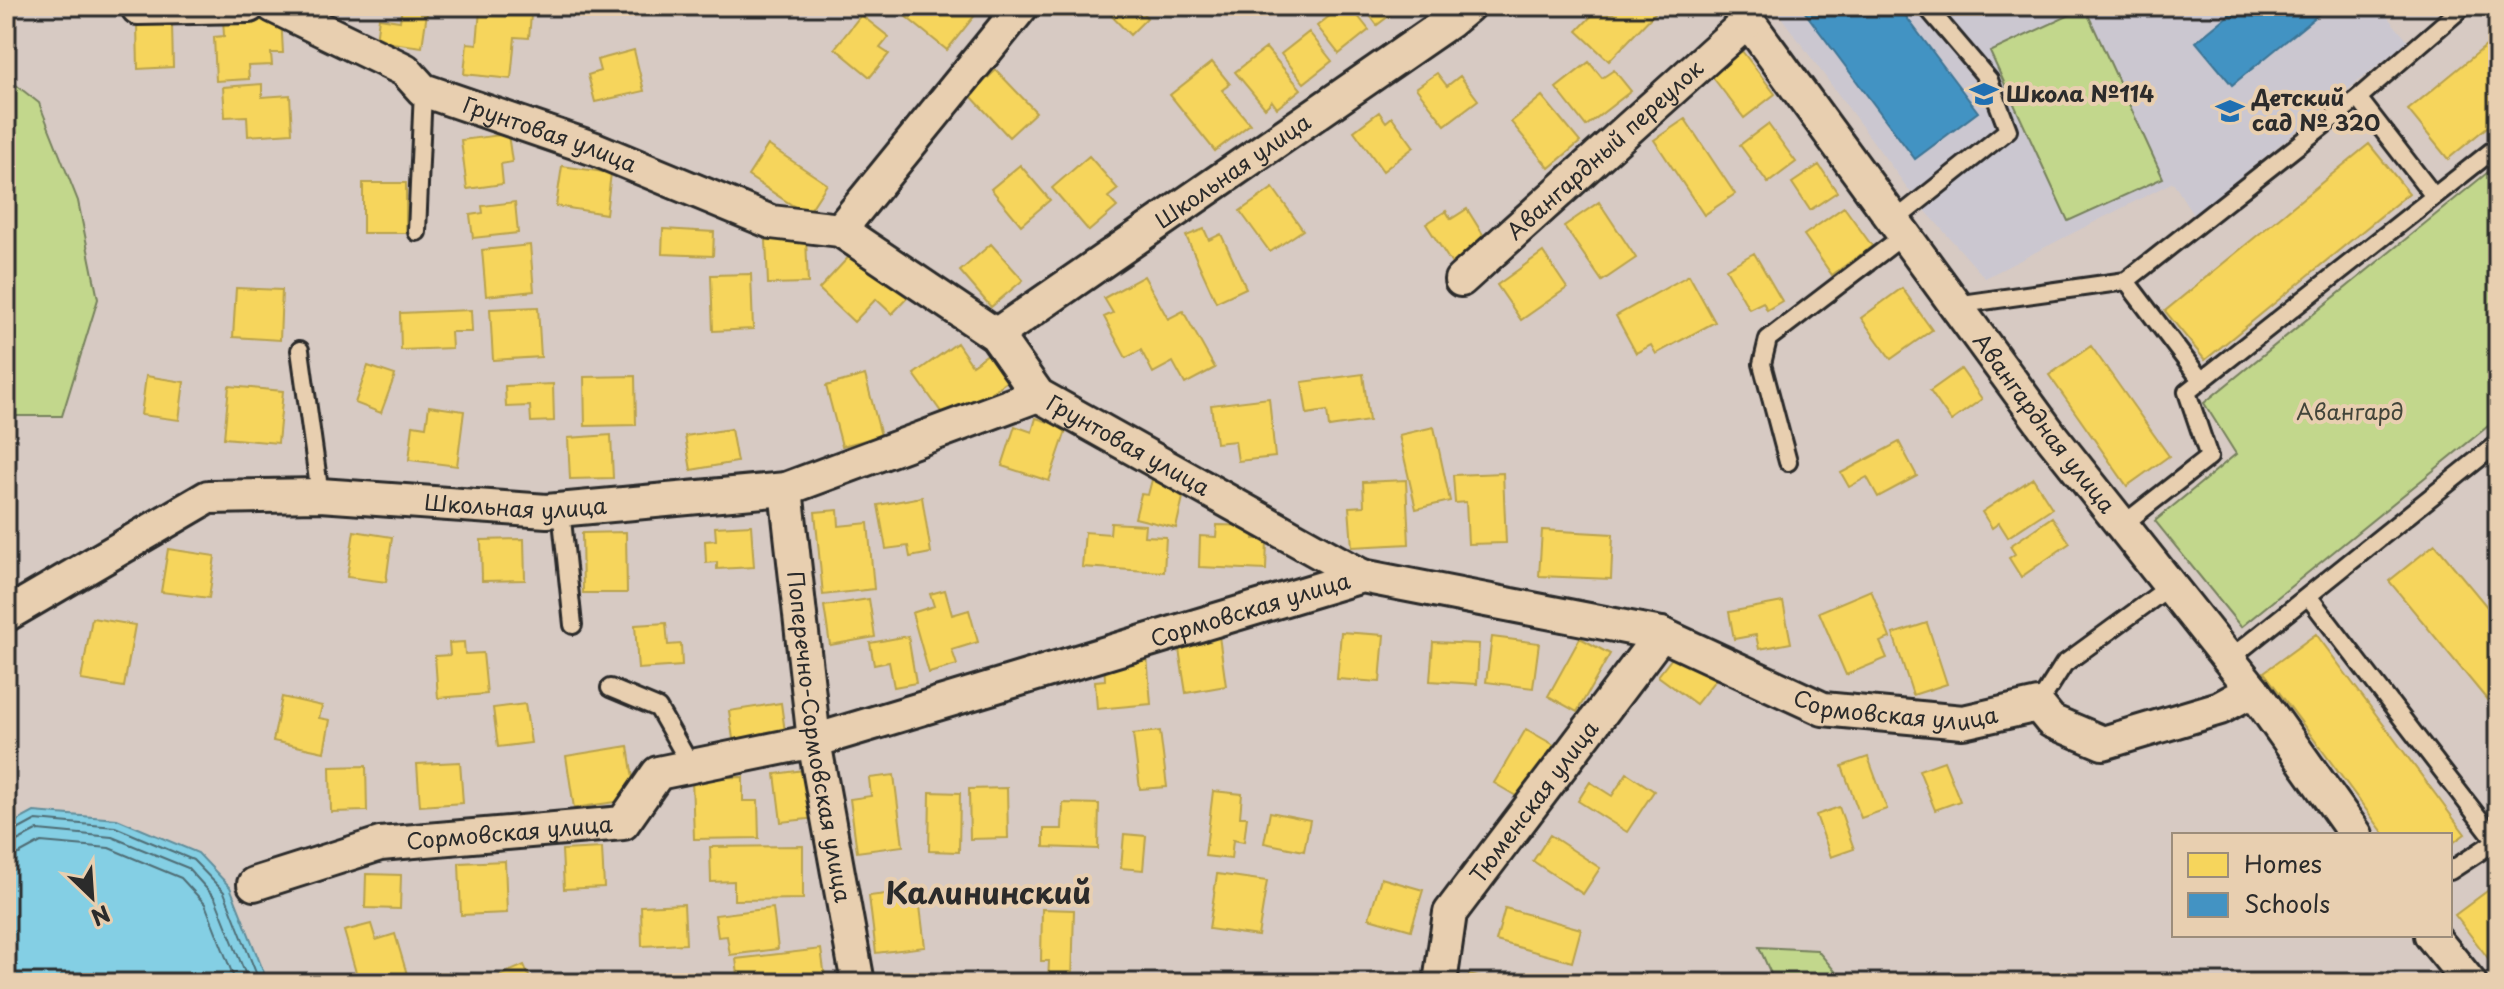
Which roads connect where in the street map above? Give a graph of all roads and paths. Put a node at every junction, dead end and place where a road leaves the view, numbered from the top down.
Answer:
1 (249, 6) edge
2 (273, 6) edge
3 (1022, 6) edge
4 (1468, 6) edge
5 (1926, 6) edge
6 (2464, 6) edge
7 (138, 8) edge
8 (1742, 14) edge
9 (423, 90) junction
10 (2358, 98) junction
11 (2498, 146) edge
12 (2434, 196) junction
13 (1899, 228) junction
14 (840, 230) junction
15 (417, 232) dead end
16 (1461, 280) dead end
17 (2126, 281) junction
18 (1955, 305) junction
19 (996, 335) junction
20 (300, 350) dead end
21 (2201, 380) junction
22 (1038, 395) junction
23 (2498, 443) edge
24 (1788, 462) dead end
25 (786, 489) junction
26 (320, 495) junction
27 (561, 510) junction
28 (2121, 526) junction
29 (1362, 576) junction
30 (2169, 587) junction
31 (2308, 596) junction
32 (6, 615) edge
33 (573, 625) dead end
34 (1661, 634) junction
35 (2228, 660) junction
36 (610, 688) dead end
37 (2253, 690) junction
38 (2038, 705) junction
39 (814, 741) junction
40 (691, 766) junction
41 (2355, 833) edge
42 (2497, 842) edge
43 (2452, 870) edge
44 (254, 884) dead end
45 (2433, 937) edge
46 (858, 983) edge
47 (1440, 983) edge
48 (2470, 983) edge

1 - 7 street
2 - 9 street, Грунтовая улица
3 - 14 street
4 - 19 street, Школьная улица
5 - 13 lane
6 - 10 lane
8 - 13 street, Авангардная улица
8 - 16 street, Авангардный переулок
9 - 14 street, Грунтовая улица
9 - 15 lane
10 - 12 lane
10 - 17 lane
11 - 12 lane
12 - 21 lane
13 - 18 street, Авангардная улица
13 - 24 lane
14 - 19 street, Грунтовая улица
17 - 18 lane
17 - 21 lane
18 - 28 street, Авангардная улица
19 - 22 street, Грунтовая улица
20 - 26 lane
21 - 28 lane
22 - 25 street, Школьная улица
22 - 29 street, Грунтовая улица
23 - 31 lane
25 - 27 street, Школьная улица
25 - 39 street, Поперечно-Сормовская улица
26 - 27 street, Школьная улица
26 - 32 street, Школьная улица
27 - 33 lane
28 - 30 street, Авангардная улица
29 - 34 street, Сормовская улица
29 - 39 street, Сормовская улица
30 - 35 street, Авангардная улица
30 - 38 lane
31 - 35 lane
31 - 42 lane
34 - 38 street, Сормовская улица
34 - 47 street, Тюменская улица
35 - 37 street, Авангардная улица
36 - 40 lane
37 - 38 street
37 - 41 street, Авангардная улица
39 - 40 street, Сормовская улица
39 - 46 street, Поперечно-Сормовская улица
40 - 44 street, Сормовская улица
42 - 43 lane
45 - 48 street

